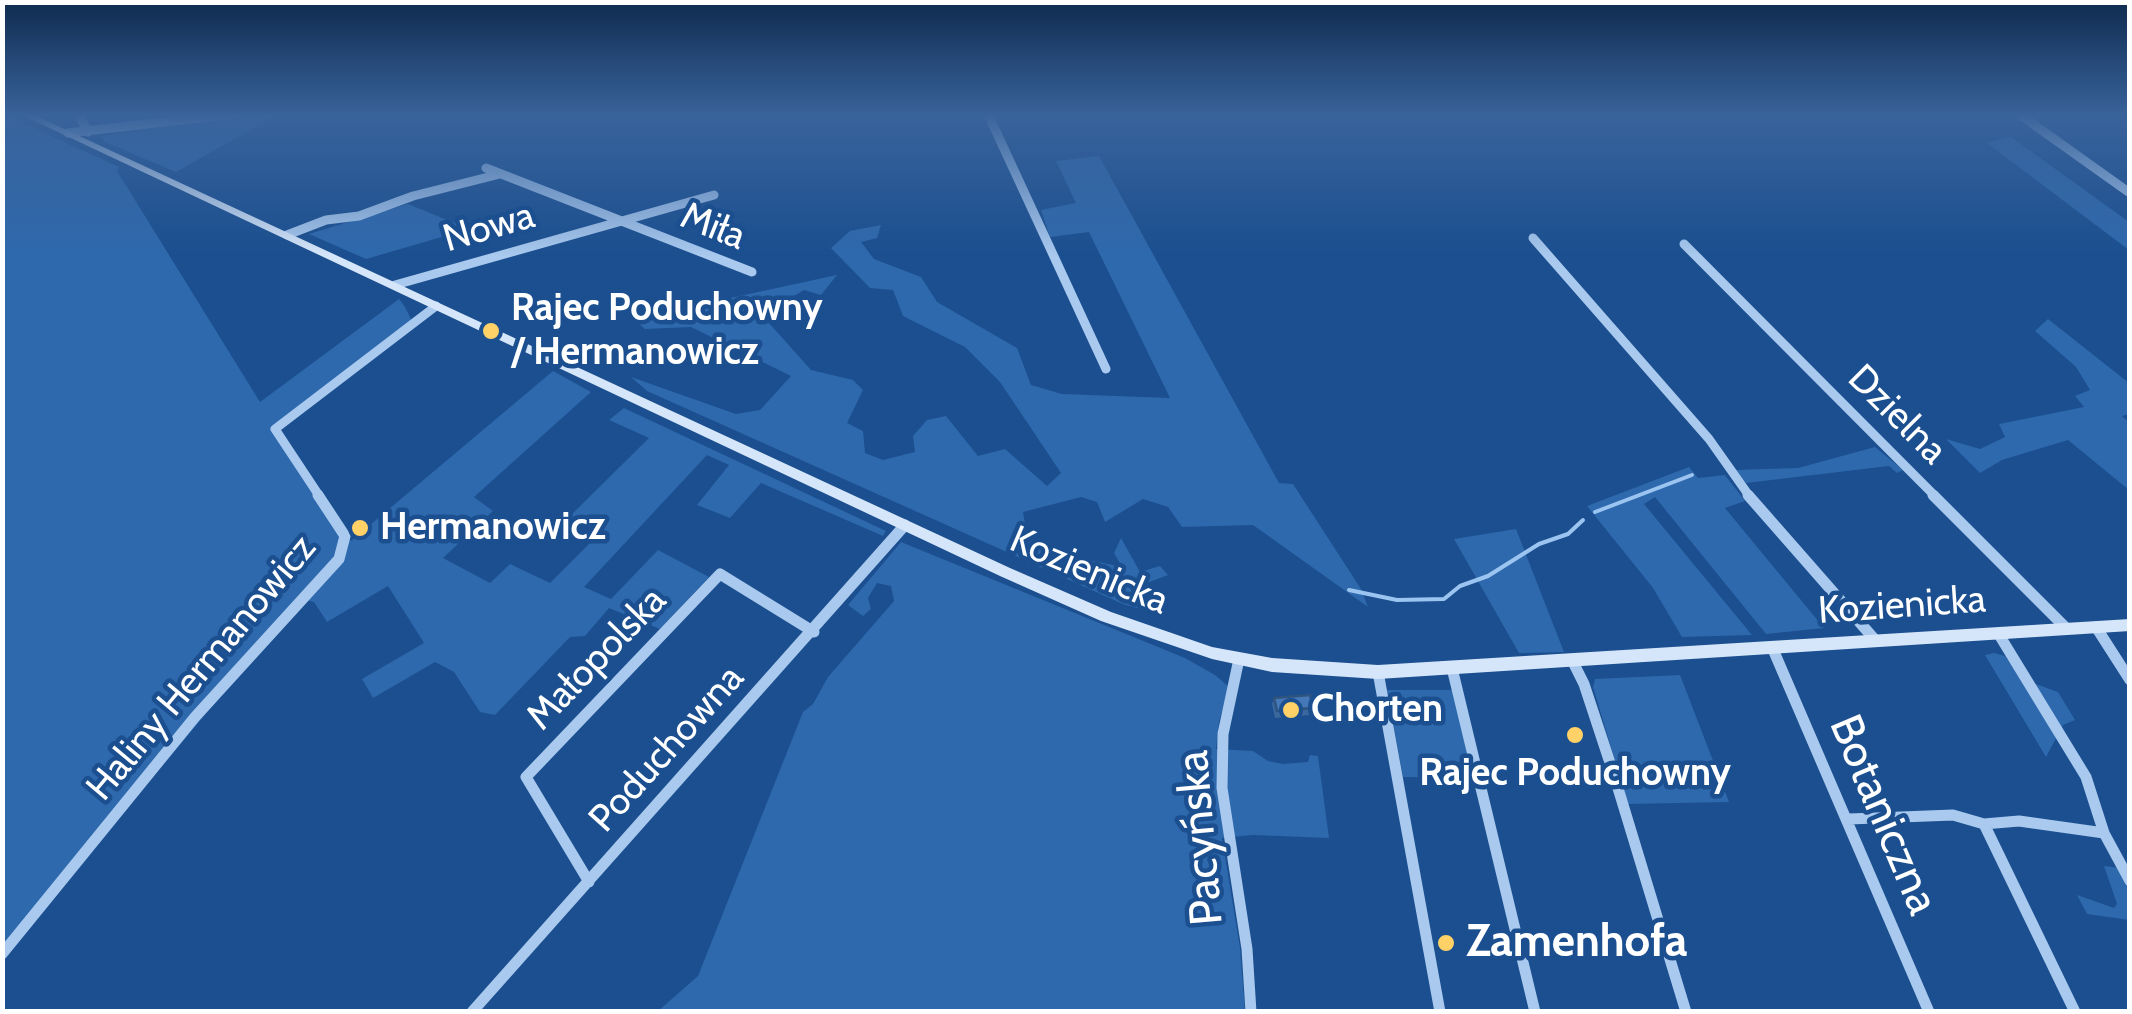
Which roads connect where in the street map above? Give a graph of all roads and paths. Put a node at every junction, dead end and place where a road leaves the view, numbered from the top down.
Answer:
1 (129, 161) edge
2 (1010, 161) edge
3 (2086, 161) edge
4 (486, 168) dead end
5 (500, 174) junction
6 (2130, 193) edge
7 (714, 195) dead end
8 (624, 221) junction
9 (287, 235) junction
10 (1534, 238) dead end
11 (1684, 244) dead end
12 (752, 272) dead end
13 (394, 285) junction
14 (436, 306) junction
15 (1106, 369) dead end
16 (905, 525) junction
17 (2130, 625) edge
18 (2096, 627) junction
19 (2067, 629) junction
20 (814, 632) junction
21 (1998, 633) junction
22 (1876, 641) junction
23 (1772, 647) junction
24 (1239, 659) junction
25 (1572, 660) junction
26 (1452, 668) junction
27 (1378, 672) junction
28 (2130, 680) edge
29 (1848, 819) junction
30 (1984, 824) junction
31 (2104, 833) junction
32 (2130, 881) edge
33 (589, 882) junction
34 (2, 954) edge
35 (472, 1012) edge
36 (1251, 1012) edge
37 (1440, 1012) edge
38 (1535, 1012) edge
39 (1686, 1012) edge
40 (1929, 1012) edge
41 (2074, 1012) edge

1 - 9 main road, Kozienicka
2 - 15 street
3 - 6 street
4 - 5 street, Miła
5 - 8 street, Miła
5 - 9 street
7 - 8 street, Nowa
8 - 12 street, Miła
8 - 13 street, Nowa
9 - 13 main road, Kozienicka
10 - 22 street
11 - 19 street, Dzielna
13 - 14 main road, Kozienicka
14 - 16 main road, Kozienicka
14 - 34 street, Haliny Hermanowicz
16 - 20 street, Poduchowna
16 - 24 main road, Kozienicka
17 - 18 main road, Kozienicka
18 - 19 main road, Kozienicka
18 - 28 street
19 - 21 main road, Kozienicka
20 - 33 street, Poduchowna
20 - 33 street, Małopolska
21 - 22 main road, Kozienicka
21 - 31 street
22 - 23 main road, Kozienicka
23 - 25 main road, Kozienicka
23 - 29 street, Botaniczna
24 - 27 main road, Kozienicka
24 - 36 street, Pacyńska
25 - 26 main road, Kozienicka
25 - 39 street
26 - 27 main road, Kozienicka
26 - 38 street
27 - 37 street
29 - 30 street
29 - 40 street, Botaniczna
30 - 31 street
30 - 41 street
31 - 32 street
33 - 35 street, Poduchowna

